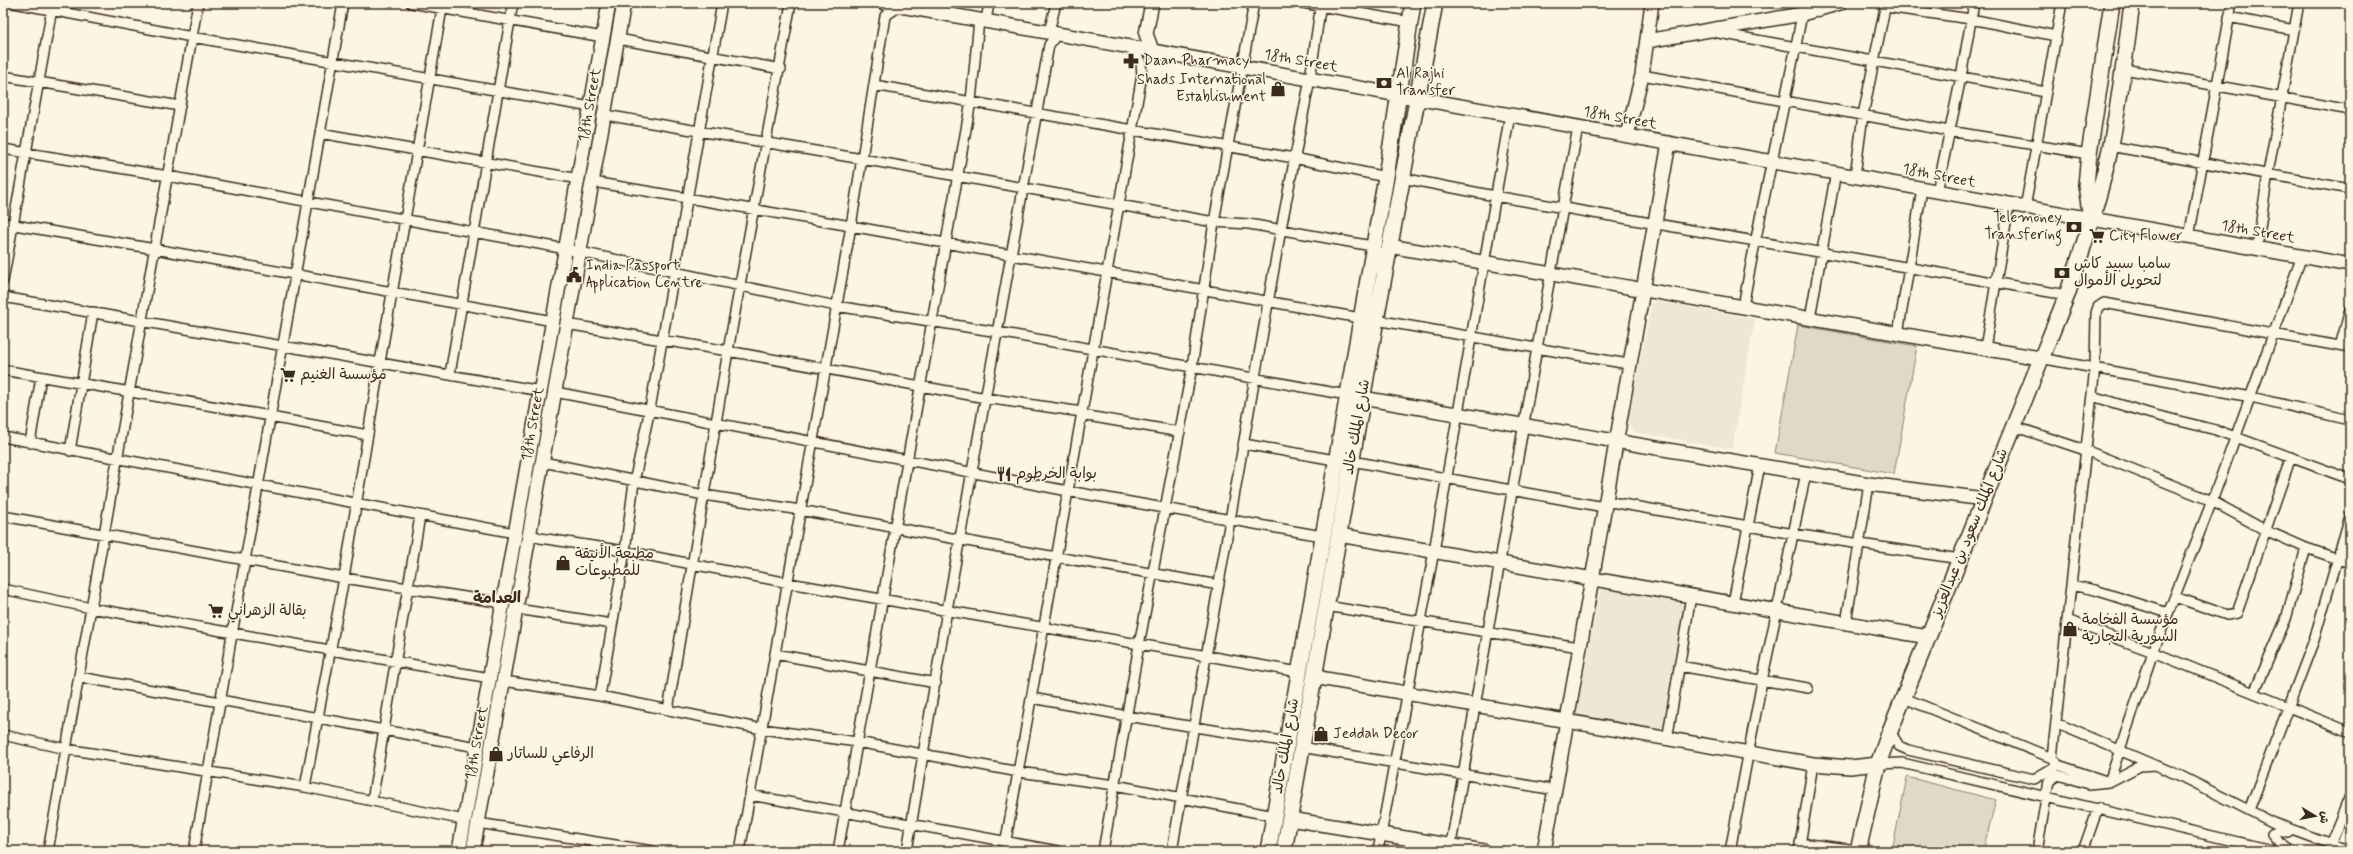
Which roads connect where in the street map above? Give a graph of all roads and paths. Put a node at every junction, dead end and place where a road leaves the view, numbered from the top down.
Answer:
1 (14, 3) edge
2 (198, 3) edge
3 (343, 3) edge
4 (411, 3) edge
5 (513, 3) edge
6 (609, 3) edge
7 (624, 3) edge
8 (722, 3) edge
9 (791, 3) edge
10 (884, 3) edge
11 (989, 3) edge
12 (1056, 3) edge
13 (1152, 3) edge
14 (1254, 3) edge
15 (1303, 3) edge
16 (1413, 3) edge
17 (1435, 3) edge
18 (1652, 3) edge
19 (1840, 3) edge
20 (1974, 3) edge
21 (2062, 3) edge
22 (2112, 3) edge
23 (2132, 3) edge
24 (2232, 3) edge
25 (2299, 3) edge
26 (1321, 5) edge
27 (1886, 5) edge
28 (443, 6) edge
29 (900, 6) junction
30 (52, 7) edge
31 (1802, 14) junction
32 (2229, 17) junction
33 (1971, 19) junction
34 (509, 20) junction
35 (982, 21) junction
36 (1410, 22) junction
37 (2294, 30) junction
38 (1706, 31) junction
39 (1053, 33) junction
40 (2056, 36) junction
41 (192, 37) junction
42 (603, 37) junction
43 (618, 39) junction
44 (1647, 41) junction
45 (1131, 47) junction
46 (1796, 48) junction
47 (1152, 50) junction
48 (713, 58) junction
49 (333, 62) junction
50 (1873, 62) junction
51 (1243, 67) junction
52 (781, 69) junction
53 (2124, 69) junction
54 (1642, 75) junction
55 (3, 76) edge
56 (1961, 77) junction
57 (430, 78) junction
58 (1310, 79) junction
59 (39, 82) junction
60 (874, 85) junction
61 (2218, 86) junction
62 (499, 90) junction
63 (2046, 92) junction
64 (1398, 94) junction
65 (1418, 98) junction
66 (2283, 98) junction
67 (971, 101) junction
68 (1786, 102) junction
69 (180, 106) junction
70 (591, 107) junction
71 (2350, 110) edge
72 (1038, 114) junction
73 (1510, 114) junction
74 (605, 115) junction
75 (1863, 115) junction
76 (1578, 126) junction
77 (699, 131) junction
78 (1132, 131) junction
79 (1949, 131) junction
80 (320, 133) junction
81 (1627, 135) junction
82 (766, 142) junction
83 (1669, 143) junction
84 (2036, 145) junction
85 (2110, 146) junction
86 (1228, 148) junction
87 (3, 149) edge
88 (417, 150) junction
89 (26, 153) junction
90 (2089, 154) junction
91 (1294, 158) junction
92 (862, 159) junction
93 (1771, 161) junction
94 (485, 162) junction
95 (2202, 162) junction
96 (1836, 172) junction
97 (2268, 173) junction
98 (168, 176) junction
99 (957, 176) junction
100 (1855, 176) junction
101 (1386, 177) junction
102 (1402, 178) junction
103 (579, 179) junction
104 (593, 182) junction
105 (1024, 189) junction
106 (1922, 189) junction
107 (2350, 190) edge
108 (1937, 192) junction
109 (1495, 196) junction
110 (687, 199) junction
111 (308, 202) junction
112 (2009, 205) junction
113 (1119, 206) junction
114 (1563, 208) junction
115 (2025, 208) junction
116 (754, 211) junction
117 (406, 219) junction
118 (2092, 219) junction
119 (1214, 222) junction
120 (1654, 223) junction
121 (8, 224) edge
122 (851, 226) junction
123 (1281, 229) junction
124 (474, 233) junction
125 (2189, 237) junction
126 (1755, 240) junction
127 (944, 243) junction
128 (1372, 246) junction
129 (1390, 246) junction
130 (2257, 248) junction
131 (155, 249) junction
132 (566, 249) junction
133 (580, 252) junction
134 (1821, 252) junction
135 (1012, 255) junction
136 (2302, 256) junction
137 (1484, 262) junction
138 (2350, 265) edge
139 (1908, 266) junction
140 (1107, 271) junction
141 (674, 274) junction
142 (1551, 274) junction
143 (296, 275) junction
144 (3, 281) edge
145 (1996, 281) junction
146 (740, 287) junction
147 (1205, 288) junction
148 (1642, 290) junction
149 (392, 292) junction
150 (2067, 295) junction
151 (3, 297) edge
152 (1268, 301) junction
153 (462, 305) junction
154 (836, 306) junction
155 (1743, 307) junction
156 (2350, 310) edge
157 (93, 312) junction
158 (1360, 318) junction
159 (1810, 318) junction
160 (142, 320) junction
161 (1376, 320) junction
162 (553, 321) junction
163 (932, 321) junction
164 (566, 324) junction
165 (998, 332) junction
166 (2275, 333) junction
167 (1898, 334) junction
168 (1471, 335) junction
169 (662, 341) junction
170 (283, 344) junction
171 (2340, 346) junction
172 (1537, 348) junction
173 (1985, 348) junction
174 (2350, 348) edge
175 (1093, 350) junction
176 (728, 351) junction
177 (2040, 358) junction
178 (380, 362) junction
179 (1628, 364) junction
180 (1192, 367) junction
181 (2095, 367) junction
182 (826, 369) junction
183 (3, 370) edge
184 (450, 374) junction
185 (40, 377) junction
186 (1255, 378) junction
187 (81, 383) junction
188 (920, 385) junction
189 (130, 391) junction
190 (541, 391) junction
191 (555, 392) junction
192 (1347, 395) junction
193 (2092, 396) junction
194 (2251, 397) junction
195 (986, 398) junction
196 (1362, 398) junction
197 (650, 409) junction
198 (1082, 414) junction
199 (1457, 414) junction
200 (270, 416) junction
201 (2350, 420) edge
202 (717, 423) junction
203 (1523, 425) junction
204 (2013, 426) junction
205 (1180, 432) junction
206 (368, 435) junction
207 (3, 438) edge
208 (2236, 438) junction
209 (1615, 440) junction
210 (30, 442) junction
211 (812, 442) junction
212 (1244, 444) junction
213 (2085, 450) junction
214 (70, 451) junction
215 (2291, 457) junction
216 (118, 460) junction
217 (906, 460) junction
218 (1336, 460) junction
219 (1352, 461) junction
220 (543, 462) junction
221 (1760, 465) junction
222 (973, 473) junction
223 (1806, 473) junction
224 (1446, 478) junction
225 (2350, 479) edge
226 (634, 482) junction
227 (1869, 484) junction
228 (258, 486) junction
229 (1068, 491) junction
230 (1512, 491) junction
231 (704, 495) junction
232 (1984, 499) junction
233 (2212, 501) junction
234 (357, 504) junction
235 (1604, 504) junction
236 (1165, 508) junction
237 (800, 510) junction
238 (3, 516) edge
239 (420, 516) junction
240 (2350, 516) edge
241 (1230, 520) junction
242 (1748, 526) junction
243 (895, 528) junction
244 (2265, 530) junction
245 (515, 533) junction
246 (530, 534) junction
247 (1794, 534) junction
248 (104, 535) junction
249 (1339, 535) junction
250 (1322, 536) junction
251 (960, 540) junction
252 (1859, 545) junction
253 (2306, 548) junction
254 (625, 551) junction
255 (1434, 551) junction
256 (1056, 556) junction
257 (245, 559) junction
258 (1960, 559) junction
259 (2337, 559) junction
260 (1499, 563) junction
261 (2350, 563) edge
262 (693, 565) junction
263 (1152, 573) junction
264 (344, 578) junction
265 (1592, 579) junction
266 (789, 583) junction
267 (1219, 585) junction
268 (2071, 585) junction
269 (408, 588) junction
270 (3, 589) edge
271 (1691, 596) junction
272 (2175, 597) junction
273 (884, 598) junction
274 (503, 603) junction
275 (1733, 603) junction
276 (1326, 606) junction
277 (91, 608) junction
278 (517, 609) junction
279 (948, 610) junction
280 (1778, 611) junction
281 (2168, 614) junction
282 (2067, 620) junction
283 (1421, 622) junction
284 (1846, 623) junction
285 (612, 624) junction
286 (1045, 627) junction
287 (1487, 633) junction
288 (232, 634) junction
289 (1928, 637) junction
290 (1139, 645) junction
291 (1579, 647) junction
292 (329, 651) junction
293 (2153, 652) junction
294 (775, 654) junction
295 (1207, 657) junction
296 (396, 662) junction
297 (1679, 666) junction
298 (871, 671) junction
299 (1299, 672) junction
300 (79, 677) junction
301 (1314, 677) junction
302 (490, 678) junction
303 (504, 681) junction
304 (1762, 681) junction
305 (936, 683) junction
306 (1808, 688) dead end
307 (2254, 693) junction
308 (1408, 694) junction
309 (600, 696) junction
310 (1032, 698) junction
311 (1904, 698) junction
312 (220, 701) junction
313 (1475, 706) junction
314 (2287, 706) junction
315 (668, 710) junction
316 (1127, 716) junction
317 (318, 718) junction
318 (1567, 722) junction
319 (2056, 723) junction
320 (1193, 726) junction
321 (762, 729) junction
322 (384, 731) junction
323 (1890, 731) junction
324 (2350, 732) edge
325 (3, 735) edge
326 (1667, 740) junction
327 (857, 742) junction
328 (1295, 744) junction
329 (477, 747) junction
330 (2119, 748) junction
331 (66, 750) junction
332 (1748, 754) junction
333 (923, 755) junction
334 (2055, 761) junction
335 (1396, 764) junction
336 (1813, 764) junction
337 (1878, 764) junction
338 (2155, 765) junction
339 (208, 772) junction
340 (1019, 772) junction
341 (1463, 776) junction
342 (2109, 782) junction
343 (1115, 785) junction
344 (305, 787) junction
345 (1556, 790) junction
346 (750, 795) junction
347 (2046, 795) junction
348 (2350, 796) edge
349 (1182, 799) junction
350 (372, 801) junction
351 (2098, 808) junction
352 (2249, 810) junction
353 (845, 813) junction
354 (1274, 816) junction
355 (1290, 819) junction
356 (464, 820) junction
357 (478, 823) junction
358 (911, 824) junction
359 (1382, 834) junction
360 (2310, 837) junction
361 (1006, 841) junction
362 (2330, 844) junction
363 (1800, 847) edge
364 (1450, 848) edge
365 (48, 851) edge
366 (194, 851) edge
367 (459, 851) edge
368 (473, 851) edge
369 (653, 851) edge
370 (740, 851) edge
371 (838, 851) edge
372 (907, 851) edge
373 (1004, 851) edge
374 (1058, 851) edge
375 (1103, 851) edge
376 (1172, 851) edge
377 (1268, 851) edge
378 (1284, 851) edge
379 (1378, 851) edge
380 (1484, 851) edge
381 (1544, 851) edge
382 (1730, 851) edge
383 (1858, 851) edge
384 (2037, 851) edge
385 (2083, 851) edge
386 (2276, 851) edge
387 (2292, 851) edge
388 (2350, 851) edge

1 - 30 street
2 - 41 street
3 - 49 street
4 - 28 street
5 - 34 street
6 - 42 street
7 - 43 street, 18th Street
8 - 48 street
9 - 52 street
10 - 29 street, 18th Street
11 - 35 street
12 - 39 street
13 - 47 street
14 - 51 street
15 - 26 street
16 - 36 main road, شارع الملك خالد
17 - 65 main road, شارع الملك خالد
18 - 44 street
19 - 31 street
20 - 33 street
21 - 40 street
22 - 90 main road, شارع الملك سعود بن عبدالعزيز
23 - 53 main road, شارع الملك سعود بن عبدالعزيز
24 - 32 street
25 - 37 street
26 - 36 street
26 - 58 street
27 - 33 street
27 - 50 street
28 - 34 street
28 - 57 street
29 - 35 street, 18th Street
29 - 60 street
30 - 41 street
30 - 59 street
31 - 38 street
31 - 46 street
32 - 37 street
32 - 61 street
33 - 40 street
33 - 56 street
34 - 42 street
34 - 62 street
35 - 39 street, 18th Street
35 - 67 street
36 - 64 main road, شارع الملك خالد
37 - 66 street
38 - 44 street
38 - 46 street
39 - 45 street, 18th Street
39 - 72 street
40 - 63 street
41 - 49 street
41 - 69 street
42 - 70 street
43 - 48 street
43 - 74 street, 18th Street
44 - 54 street
45 - 47 street, 18th Street
45 - 78 street
46 - 50 street
46 - 68 street
47 - 51 street, 18th Street
48 - 52 street
48 - 77 street
49 - 57 street
49 - 80 street
50 - 56 street
50 - 75 street
51 - 58 street, 18th Street
51 - 86 street
52 - 82 street
53 - 61 street
53 - 85 main road, شارع الملك سعود بن عبدالعزيز
54 - 68 street
54 - 81 street
55 - 59 street
56 - 63 street
56 - 79 street
57 - 62 street
57 - 88 street
58 - 64 street, 18th Street
58 - 91 street
59 - 69 street
59 - 89 street
60 - 67 street
60 - 92 street
61 - 66 street
61 - 95 street
62 - 70 street
62 - 94 street
63 - 84 street
64 - 65 street, 18th Street
64 - 101 main road, شارع الملك خالد
65 - 73 street, 18th Street
65 - 102 main road, شارع الملك خالد
66 - 71 street
66 - 97 street
67 - 72 street
67 - 99 street
68 - 75 street
68 - 93 street
69 - 98 street
70 - 103 street
72 - 78 street
72 - 105 street
73 - 76 street, 18th Street
73 - 109 street
74 - 77 street
74 - 104 street, 18th Street
75 - 79 street
75 - 100 street
76 - 81 street, 18th Street
76 - 114 street
77 - 82 street
77 - 110 street
78 - 86 street
78 - 113 street
79 - 84 street
79 - 108 street
80 - 88 street
80 - 111 street
81 - 83 street, 18th Street
82 - 92 street
82 - 116 street
83 - 93 street, 18th Street
83 - 120 street
84 - 90 street
84 - 115 street
85 - 95 street
85 - 118 main road, شارع الملك سعود بن عبدالعزيز
86 - 91 street
86 - 119 street
87 - 89 street
88 - 94 street
88 - 117 street
89 - 98 street
89 - 121 street
90 - 118 main road, شارع الملك سعود بن عبدالعزيز
91 - 101 street
91 - 123 street
92 - 99 street
92 - 122 street
93 - 96 street, 18th Street
93 - 126 street
94 - 103 street
94 - 124 street
95 - 97 street
95 - 125 street
96 - 100 street, 18th Street
96 - 134 street
97 - 107 street
97 - 130 street
98 - 111 street
98 - 131 street
99 - 105 street
99 - 127 street
100 - 106 street, 18th Street
101 - 128 main road, شارع الملك خالد
102 - 109 street
102 - 129 main road, شارع الملك خالد
103 - 132 street
104 - 110 street
104 - 133 street, 18th Street
105 - 113 street
105 - 135 street
106 - 108 street, 18th Street
106 - 139 street
108 - 112 street, 18th Street
109 - 114 street
109 - 137 street
110 - 116 street
110 - 141 street
111 - 117 street
111 - 143 street
112 - 115 street, 18th Street
112 - 145 street
113 - 119 street
113 - 140 street
114 - 120 street
114 - 142 street
115 - 118 street, 18th Street
116 - 122 street
116 - 146 street
117 - 124 street
117 - 149 street
118 - 125 street, 18th Street
118 - 150 main road, شارع الملك سعود بن عبدالعزيز
119 - 123 street
119 - 147 street
120 - 126 street
120 - 148 street
121 - 131 street
121 - 144 street
122 - 127 street
122 - 154 street
123 - 128 street
123 - 152 street
124 - 132 street
124 - 153 street
125 - 130 street, 18th Street
126 - 134 street
126 - 155 street
127 - 135 street
127 - 163 street
128 - 158 main road, شارع الملك خالد
128 - 161 street
129 - 137 street
129 - 161 main road, شارع الملك خالد
130 - 136 street, 18th Street
131 - 143 street
131 - 160 street
132 - 133 street
132 - 162 street
133 - 141 street
133 - 164 street, 18th Street
134 - 139 street
134 - 159 street
135 - 140 street
135 - 165 street
136 - 138 street, 18th Street
136 - 166 street
137 - 142 street
137 - 168 street
139 - 145 street
139 - 167 street
140 - 147 street
140 - 175 street
141 - 146 street
141 - 169 street
142 - 148 street
142 - 172 street
143 - 149 street
143 - 170 street
145 - 150 street
145 - 173 street
146 - 154 street
146 - 176 street
147 - 152 street
147 - 180 street
148 - 155 street
148 - 179 street
149 - 153 street
149 - 178 street
150 - 177 main road, شارع الملك سعود بن عبدالعزيز
151 - 157 street
152 - 158 street
152 - 186 street
153 - 162 street
153 - 184 street
154 - 163 street
154 - 182 street
155 - 159 street
156 - 171 street
157 - 160 street
157 - 187 street
158 - 192 main road, شارع الملك خالد
159 - 167 street
160 - 170 street
160 - 189 street
161 - 168 street
161 - 196 main road, شارع الملك خالد
162 - 190 street
163 - 165 street
163 - 188 street
164 - 169 street
164 - 191 street, 18th Street
165 - 175 street
165 - 195 street
166 - 171 street
166 - 181 street
166 - 194 street
167 - 173 street
168 - 172 street
168 - 199 street
169 - 176 street
169 - 197 street
170 - 178 street
170 - 200 street
171 - 174 street
172 - 179 street
172 - 203 street
173 - 177 street
175 - 180 street
175 - 198 street
176 - 182 street
176 - 202 street
177 - 181 street
177 - 204 main road, شارع الملك سعود بن عبدالعزيز
178 - 184 street
178 - 206 street
179 - 209 street
180 - 186 street
180 - 205 street
181 - 193 street
181 - 194 street
182 - 188 street
182 - 211 street
183 - 185 street
184 - 190 street
185 - 187 street
185 - 210 street
186 - 192 street
186 - 212 street
187 - 189 street
187 - 214 street
188 - 195 street
188 - 217 street
189 - 200 street
189 - 216 street
190 - 245 street
191 - 197 street
191 - 220 street, 18th Street
192 - 218 main road, شارع الملك خالد
193 - 208 street
193 - 213 street
194 - 201 street
194 - 208 street
195 - 198 street
195 - 222 street
196 - 199 street
196 - 219 main road, شارع الملك خالد
197 - 202 street
197 - 226 street
198 - 205 street
198 - 229 street
199 - 203 street
199 - 224 street
200 - 206 street
200 - 228 street
202 - 211 street
202 - 231 street
203 - 209 street
203 - 230 street
204 - 213 street
204 - 232 main road, شارع الملك سعود بن عبدالعزيز
205 - 236 street
206 - 234 street
207 - 210 street
208 - 215 street
208 - 233 street
209 - 221 street
209 - 235 street
210 - 214 street
211 - 217 street
211 - 237 street
212 - 218 street
212 - 241 street
213 - 233 street
213 - 268 street
214 - 216 street
215 - 225 street
215 - 244 street
216 - 228 street
216 - 248 street
217 - 222 street
217 - 243 street
218 - 250 main road, شارع الملك خالد
219 - 224 street
219 - 249 main road, شارع الملك خالد
220 - 226 street
220 - 246 street, 18th Street
221 - 223 street
221 - 242 street
222 - 229 street
222 - 251 street
223 - 227 street
223 - 247 street
224 - 230 street
224 - 255 street
226 - 231 street
226 - 254 street
227 - 232 street
227 - 252 street
228 - 234 street
228 - 257 street
229 - 236 street
229 - 256 street
230 - 235 street
230 - 260 street
231 - 237 street
231 - 262 street
232 - 258 main road, شارع الملك سعود بن عبدالعزيز
233 - 244 street
233 - 272 street
234 - 239 street
234 - 264 street
235 - 242 street
235 - 265 street
236 - 241 street
236 - 263 street
237 - 243 street
237 - 266 street
238 - 248 street
239 - 245 street
239 - 269 street
240 - 259 street
241 - 250 street
241 - 267 street
242 - 247 street
242 - 275 street
243 - 251 street
243 - 273 street
244 - 253 street
244 - 272 street
245 - 274 street
246 - 254 street
246 - 278 street, 18th Street
247 - 252 street
247 - 280 street
248 - 257 street
248 - 277 street
249 - 255 street
249 - 276 main road, شارع الملك خالد
250 - 299 main road, شارع الملك خالد
251 - 256 street
251 - 279 street
252 - 258 street
252 - 284 street
253 - 259 street
253 - 307 street
254 - 262 street
254 - 285 street
255 - 260 street
255 - 283 street
256 - 263 street
256 - 286 street
257 - 264 street
257 - 288 street
258 - 289 main road, شارع الملك سعود بن عبدالعزيز
259 - 261 street
259 - 314 street
260 - 265 street
260 - 287 street
262 - 266 street
262 - 315 street
263 - 267 street
263 - 290 street
264 - 269 street
264 - 292 street
265 - 271 street
265 - 291 street
266 - 273 street
266 - 294 street
267 - 295 street
268 - 281 street
268 - 282 street
269 - 274 street
269 - 296 street
270 - 277 street
271 - 275 street
271 - 297 street
272 - 281 street
273 - 279 street
273 - 298 street
274 - 302 street
275 - 280 street
276 - 283 street
276 - 301 main road, شارع الملك خالد
277 - 288 street
277 - 300 street
278 - 285 street
278 - 303 street, 18th Street
279 - 286 street
279 - 305 street
280 - 284 street
280 - 304 street
281 - 293 street
282 - 293 street
282 - 319 street
283 - 287 street
283 - 308 street
284 - 289 street
285 - 309 street
286 - 290 street
286 - 310 street
287 - 291 street
287 - 313 street
288 - 292 street
288 - 312 street
289 - 311 main road, شارع الملك سعود بن عبدالعزيز
290 - 295 street
290 - 316 street
291 - 318 street
292 - 296 street
292 - 317 street
293 - 307 street
293 - 330 street
294 - 298 street
294 - 321 street
295 - 299 street
295 - 320 street
296 - 302 street
296 - 322 street
297 - 304 street
297 - 326 street
298 - 305 street
298 - 327 street
299 - 328 main road, شارع الملك خالد
300 - 312 street
300 - 331 street
301 - 308 street
301 - 328 main road, شارع الملك خالد
302 - 329 street
303 - 309 street
303 - 357 street, 18th Street
304 - 306 street
304 - 332 street
305 - 333 street
307 - 314 street
308 - 313 street
308 - 335 street
309 - 315 street
310 - 316 street
310 - 340 street
311 - 323 main road, شارع الملك سعود بن عبدالعزيز
311 - 334 street
312 - 317 street
312 - 339 street
313 - 318 street
313 - 341 street
314 - 324 street
314 - 352 street
315 - 321 street
316 - 320 street
316 - 343 street
317 - 322 street
317 - 344 street
318 - 326 street
318 - 345 street
319 - 330 street
319 - 334 street
320 - 328 street
320 - 349 street
321 - 327 street
321 - 346 street
322 - 329 street
322 - 350 street
323 - 334 street
323 - 337 main road, شارع الملك سعود بن عبدالعزيز
325 - 331 street
326 - 332 street
327 - 333 street
327 - 353 street
328 - 335 street
328 - 354 main road, شارع الملك خالد
328 - 355 main road, شارع الملك خالد
329 - 356 street
330 - 338 street
330 - 342 street
331 - 339 street
331 - 365 street
332 - 336 street
332 - 382 street
333 - 340 street
333 - 358 street
334 - 342 street
335 - 341 street
335 - 359 street
336 - 337 street
336 - 363 street
337 - 347 street
337 - 383 main road, شارع الملك سعود بن عبدالعزيز
338 - 342 street
338 - 352 street
339 - 344 street
339 - 366 street
340 - 343 street
340 - 361 street
341 - 345 street
341 - 364 street
342 - 347 street
343 - 349 street
343 - 375 street
344 - 350 street
345 - 381 street
346 - 353 street
346 - 370 street
347 - 351 street
347 - 384 street
348 - 362 street
349 - 354 street
349 - 376 street
350 - 356 street
351 - 385 street
351 - 386 street
352 - 360 street
353 - 358 street
353 - 371 street
354 - 377 main road, شارع الملك خالد
355 - 359 street
355 - 378 main road, شارع الملك خالد
356 - 367 street
357 - 368 street, 18th Street
357 - 369 street
358 - 361 street
358 - 372 street
359 - 364 street
359 - 379 street
360 - 362 street
360 - 387 street
361 - 373 street
361 - 374 street
362 - 388 street
363 - 383 street
364 - 380 street

